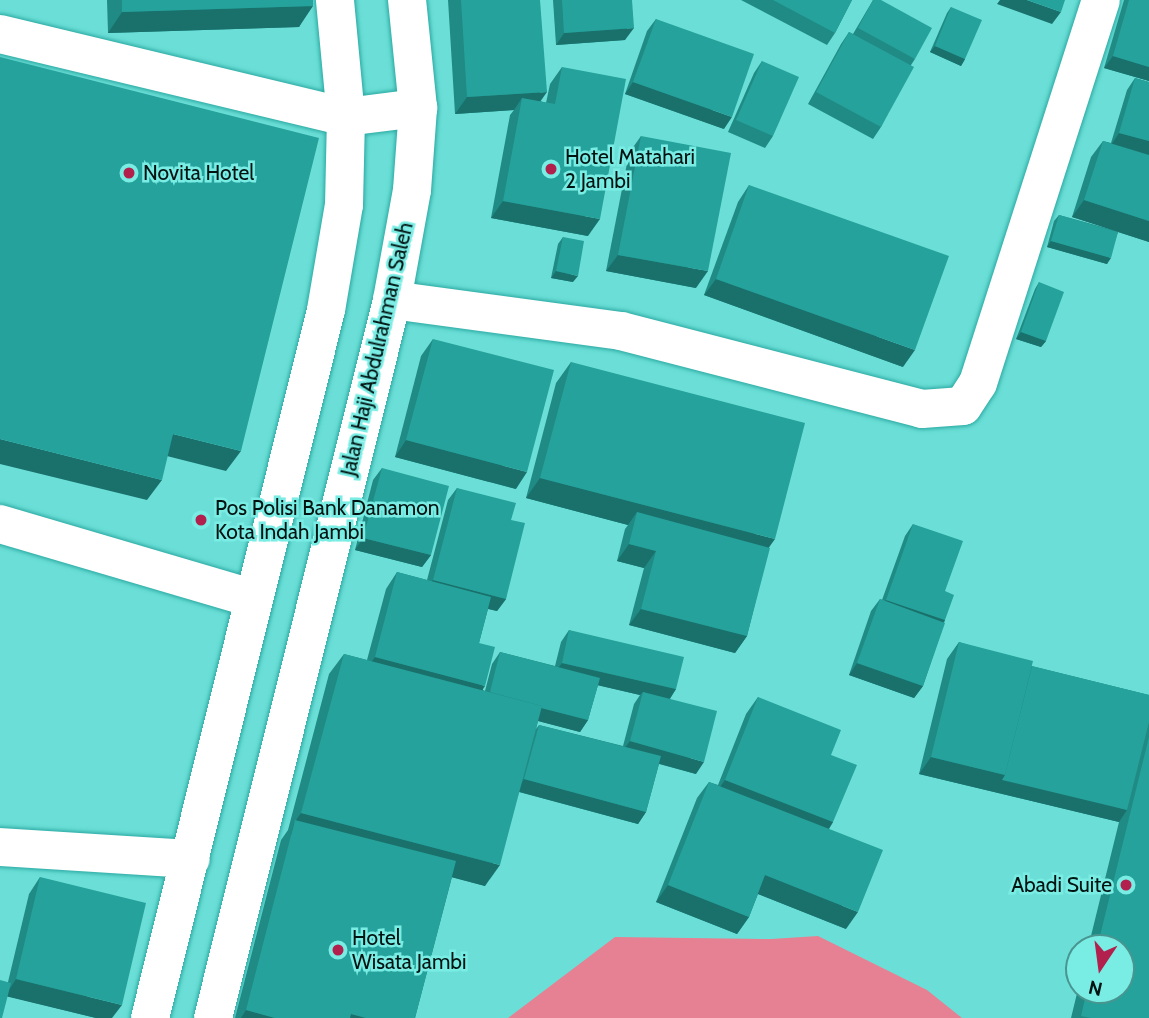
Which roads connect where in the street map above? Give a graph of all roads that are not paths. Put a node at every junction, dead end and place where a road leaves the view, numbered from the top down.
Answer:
1 (335, 0) edge
2 (407, 0) edge
3 (1101, 0) edge
4 (0, 34) edge
5 (418, 108) junction
6 (346, 117) junction
7 (393, 300) junction
8 (0, 524) edge
9 (252, 598) junction
10 (0, 846) edge
11 (191, 859) junction
12 (150, 1018) edge
13 (213, 1018) edge

1 - 6 main road
2 - 5 main road, Jalan Haji Abdulrahman Saleh
3 - 7 main road
4 - 6 main road
5 - 6 main road
5 - 7 main road, Jalan Haji Abdulrahman Saleh
6 - 9 main road
7 - 13 main road, Jalan Haji Abdulrahman Saleh
8 - 9 main road
9 - 11 main road
10 - 11 main road
11 - 12 main road

